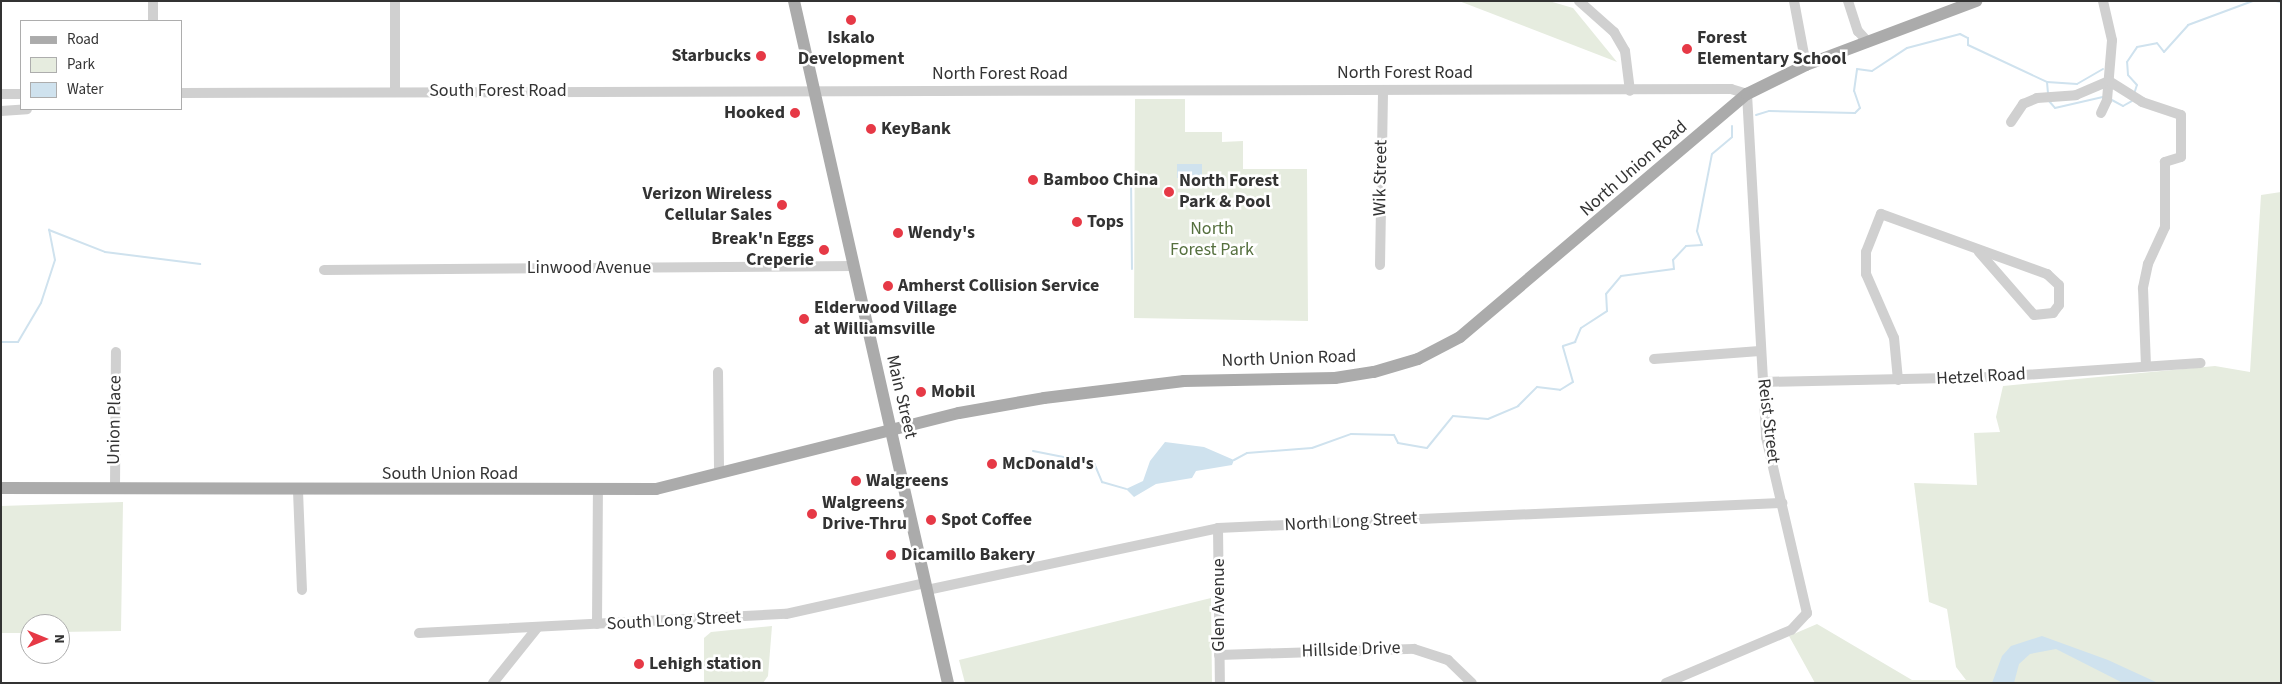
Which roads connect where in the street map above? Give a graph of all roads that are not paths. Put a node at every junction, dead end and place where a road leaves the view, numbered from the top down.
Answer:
1 (154, 1) edge
2 (395, 1) edge
3 (794, 1) edge
4 (1579, 1) edge
5 (1794, 1) edge
6 (1848, 1) edge
7 (1976, 1) edge
8 (2103, 1) edge
9 (1959, 4) edge
10 (154, 20) edge
11 (1868, 42) junction
12 (1806, 65) junction
13 (2109, 80) junction
14 (1383, 90) junction
15 (395, 91) junction
16 (1630, 91) junction
17 (815, 92) junction
18 (182, 93) edge
19 (1, 94) edge
20 (20, 94) edge
21 (1747, 94) junction
22 (20, 110) edge
23 (1, 111) edge
24 (2101, 113) dead end
25 (2011, 122) dead end
26 (1979, 252) junction
27 (1380, 265) dead end
28 (854, 266) junction
29 (324, 270) dead end
30 (116, 352) dead end
31 (1760, 352) junction
32 (1654, 359) dead end
33 (2200, 363) dead end
34 (2146, 366) junction
35 (718, 372) dead end
36 (1898, 380) junction
37 (1762, 382) junction
38 (891, 430) junction
39 (719, 473) junction
40 (1, 488) edge
41 (115, 488) junction
42 (298, 491) junction
43 (598, 491) junction
44 (1782, 503) junction
45 (1218, 528) junction
46 (926, 586) junction
47 (302, 590) dead end
48 (597, 624) junction
49 (537, 628) junction
50 (419, 633) dead end
51 (1219, 655) junction
52 (493, 683) edge
53 (948, 683) edge
54 (1220, 683) edge
55 (1472, 683) edge
56 (1666, 683) edge

1 - 10 street
2 - 15 street
3 - 17 main road, Main Street
4 - 16 street
5 - 12 street
6 - 11 street
7 - 9 main road
8 - 13 street
9 - 11 main road
11 - 12 main road
12 - 21 main road
13 - 24 street
13 - 25 street
13 - 34 street
14 - 16 street, North Forest Road
14 - 17 street, North Forest Road
14 - 27 street, Wik Street
15 - 17 street, South Forest Road
15 - 18 street, South Forest Road
16 - 21 street, North Forest Road
17 - 28 main road, Main Street
19 - 20 street
21 - 31 street, Reist Street
21 - 38 main road, North Union Road
22 - 23 street
26 - 26 street
26 - 36 street
28 - 29 street, Linwood Avenue
28 - 38 main road, Main Street
30 - 41 street, Union Place
31 - 32 street
31 - 37 street, Reist Street
33 - 34 street, Hetzel Road
34 - 36 street, Hetzel Road
35 - 39 street
36 - 37 street, Hetzel Road
37 - 44 street, Reist Street
38 - 39 main road, South Union Road
38 - 46 main road, Main Street
39 - 43 main road, South Union Road
40 - 41 main road, South Union Road
41 - 42 main road, South Union Road
42 - 43 main road, South Union Road
42 - 47 street
43 - 48 street
44 - 45 street, North Long Street
44 - 56 street, Reist Street
45 - 46 street, North Long Street
45 - 51 street, Glen Avenue
46 - 48 street, South Long Street
46 - 53 main road, Main Street
48 - 49 street, South Long Street
49 - 50 street, South Long Street
49 - 52 street
51 - 54 street, Glen Avenue
51 - 55 street, Hillside Drive

